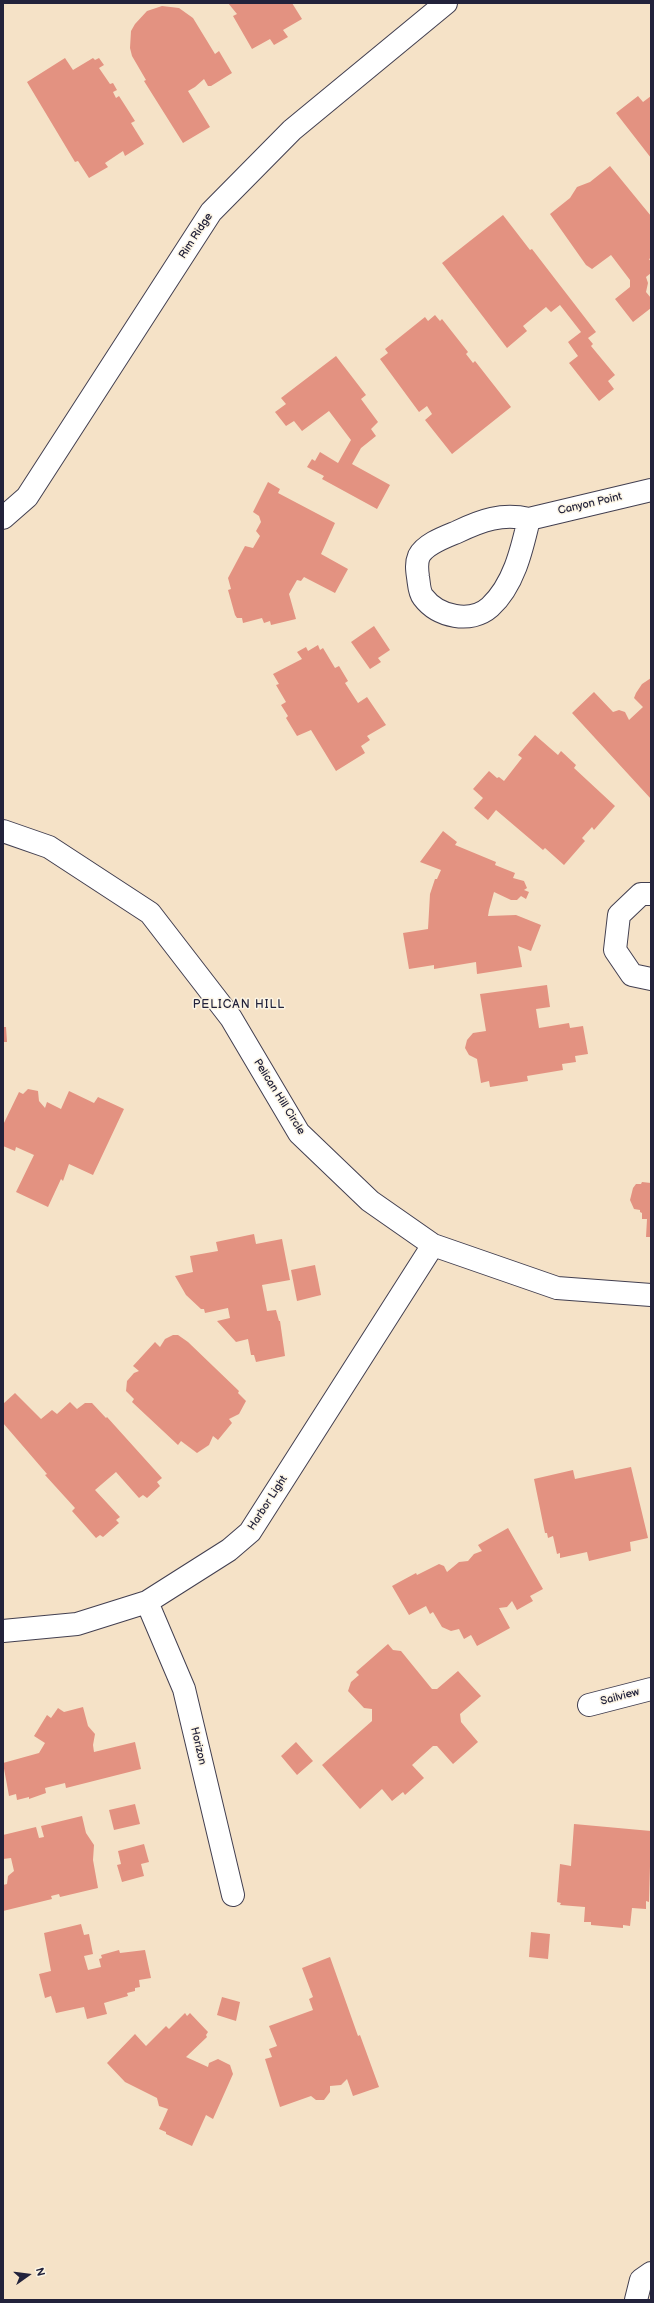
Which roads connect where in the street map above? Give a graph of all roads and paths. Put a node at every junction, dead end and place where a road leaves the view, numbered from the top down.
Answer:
1 (446, 3) edge
2 (651, 490) edge
3 (3, 518) edge
4 (530, 519) junction
5 (3, 831) edge
6 (651, 894) edge
7 (651, 979) edge
8 (433, 1245) junction
9 (651, 1295) edge
10 (147, 1602) junction
11 (3, 1631) edge
12 (651, 1689) edge
13 (589, 1706) dead end
14 (233, 1895) dead end
15 (651, 2273) edge
16 (636, 2300) edge

1 - 3 street, Rim Ridge
2 - 4 street, Canyon Point
4 - 4 street, Canyon Point
5 - 8 street, Pelican Hill Circle
6 - 7 street
8 - 9 street, Pelican Hill Circle
8 - 10 street, Harbor Light
10 - 11 street, Harbor Light
10 - 14 street, Horizon
12 - 13 street, Sailview
15 - 16 street

